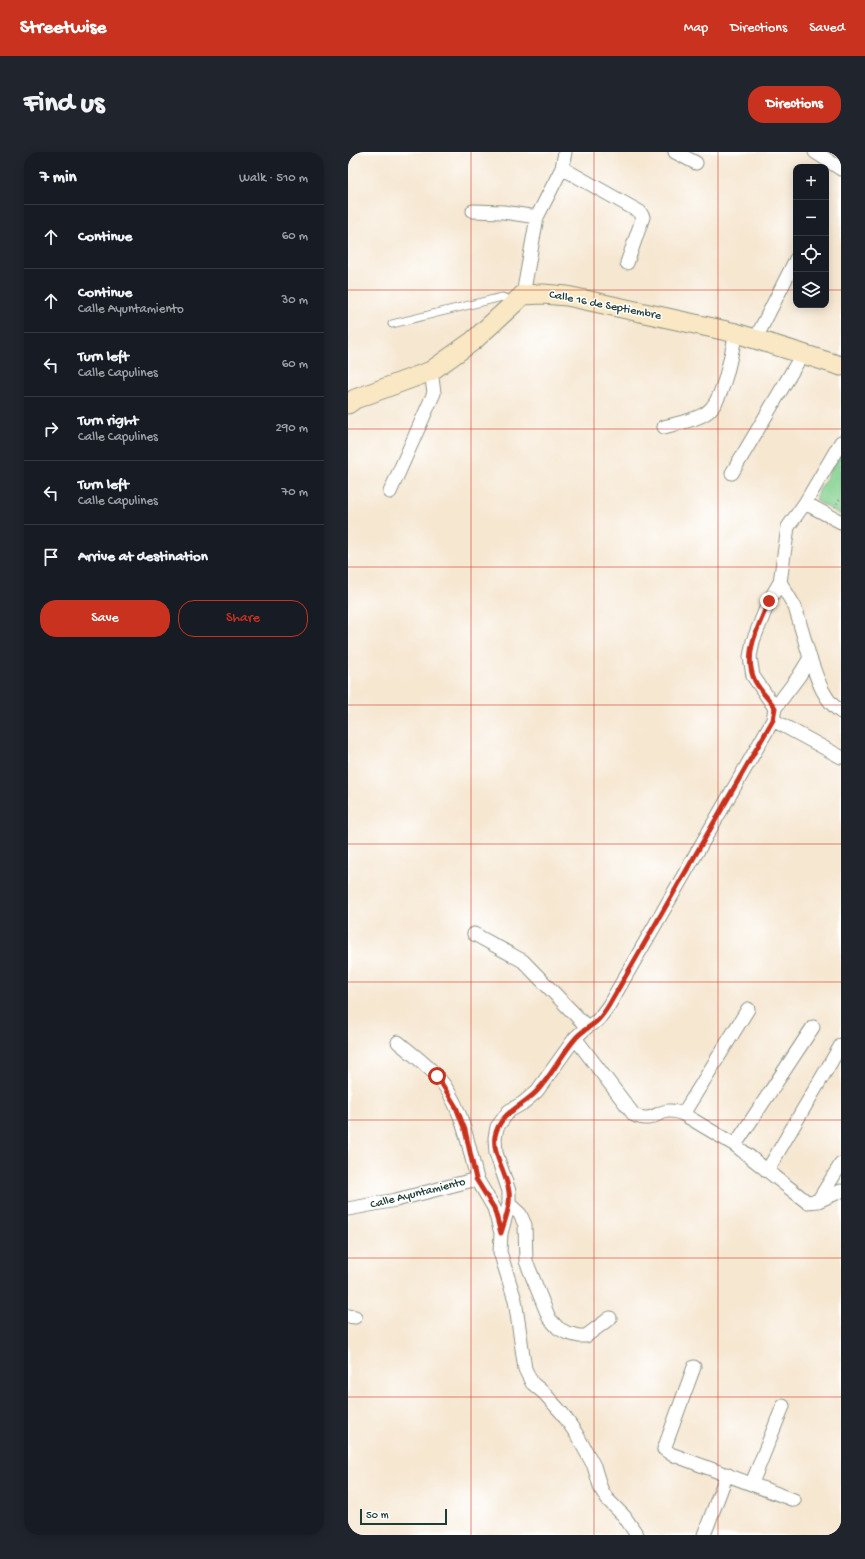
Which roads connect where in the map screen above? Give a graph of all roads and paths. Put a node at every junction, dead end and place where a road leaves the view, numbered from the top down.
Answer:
1 (565, 152) edge
2 (675, 152) edge
3 (815, 152) edge
4 (696, 163) dead end
5 (562, 168) junction
6 (841, 169) edge
7 (473, 211) dead end
8 (537, 217) junction
9 (627, 263) dead end
10 (793, 265) edge
11 (518, 300) junction
12 (392, 324) dead end
13 (736, 332) junction
14 (756, 338) junction
15 (803, 353) junction
16 (841, 366) edge
17 (431, 371) junction
18 (348, 404) edge
19 (664, 427) dead end
20 (841, 442) edge
21 (732, 473) dead end
22 (390, 492) dead end
23 (841, 497) edge
24 (805, 502) junction
25 (835, 507) dead end
26 (841, 522) edge
27 (780, 582) junction
28 (810, 658) junction
29 (841, 712) edge
30 (774, 714) junction
31 (841, 758) edge
32 (474, 934) dead end
33 (748, 1009) dead end
34 (587, 1027) junction
35 (813, 1027) dead end
36 (575, 1038) junction
37 (398, 1042) dead end
38 (841, 1045) edge
39 (683, 1114) junction
40 (734, 1146) junction
41 (841, 1164) edge
42 (767, 1171) junction
43 (476, 1179) junction
44 (841, 1191) edge
45 (818, 1201) junction
46 (509, 1204) junction
47 (348, 1209) edge
48 (501, 1233) junction
49 (610, 1318) dead end
50 (694, 1367) dead end
51 (783, 1406) dead end
52 (727, 1474) junction
53 (752, 1484) junction
54 (794, 1500) dead end
55 (637, 1535) edge
56 (704, 1535) edge

1 - 5 street
2 - 4 street
3 - 6 street
5 - 8 street
5 - 9 street
7 - 8 street
8 - 11 street
10 - 14 street
11 - 12 lane
11 - 13 main road, Calle 16 de Septiembre
11 - 17 main road
13 - 14 main road, Calle 16 de Septiembre
13 - 19 street
14 - 15 main road, Calle 16 de Septiembre
15 - 16 main road, Calle 16 de Septiembre
15 - 21 street
17 - 18 main road
17 - 22 street
20 - 24 street
23 - 25 path
24 - 26 street
24 - 27 street
27 - 28 street
27 - 30 street
28 - 29 street
28 - 30 street
30 - 31 street
30 - 34 street
32 - 34 street
33 - 39 street
34 - 36 street
35 - 40 street
36 - 39 street
36 - 46 street
37 - 43 street
38 - 42 street
39 - 40 street
40 - 42 street
41 - 45 street
42 - 45 street
43 - 47 street, Calle Ayuntamiento
43 - 48 street, Calle Ayuntamiento
44 - 45 street
46 - 48 street
46 - 49 street
48 - 55 street
50 - 52 street
51 - 53 street
52 - 53 street
52 - 56 street
53 - 54 street

